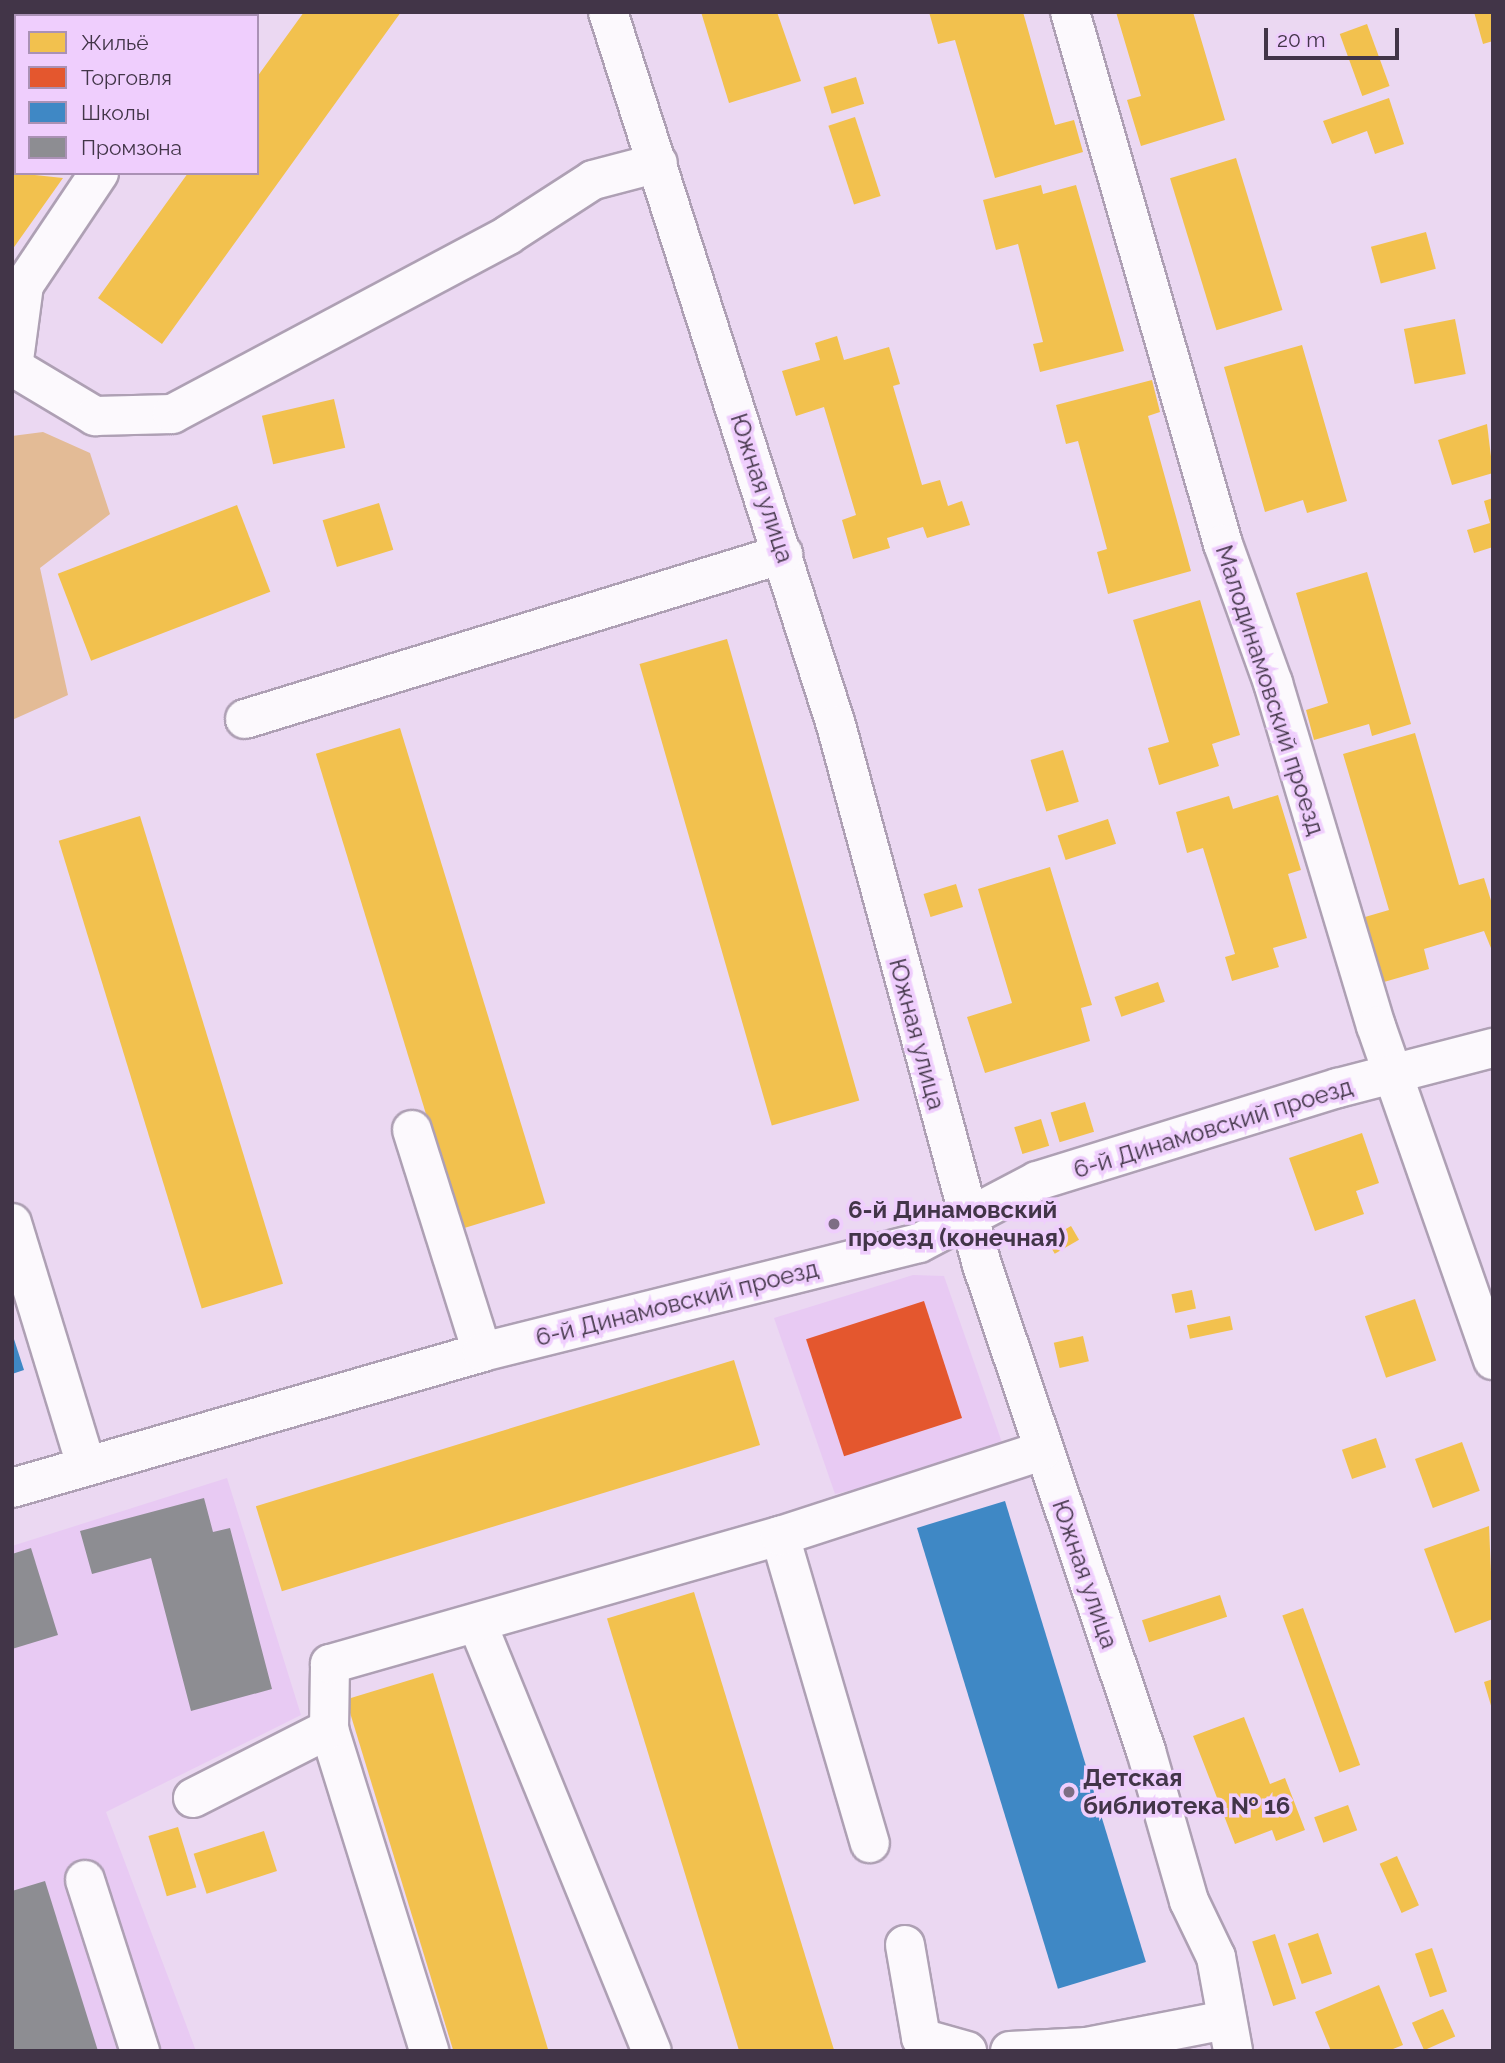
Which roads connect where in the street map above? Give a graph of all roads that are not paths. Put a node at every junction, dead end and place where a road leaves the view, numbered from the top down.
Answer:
1 (608, 12) edge
2 (1070, 12) edge
3 (658, 163) junction
4 (98, 175) edge
5 (783, 554) junction
6 (245, 719) dead end
7 (1493, 1048) edge
8 (1393, 1075) junction
9 (412, 1130) dead end
10 (972, 1220) junction
11 (12, 1223) edge
12 (482, 1352) junction
13 (1493, 1360) edge
14 (1042, 1451) junction
15 (86, 1465) junction
16 (12, 1488) edge
17 (780, 1536) junction
18 (477, 1623) junction
19 (329, 1729) junction
20 (192, 1798) dead end
21 (870, 1843) dead end
22 (85, 1880) dead end
23 (905, 1945) dead end
24 (1229, 2035) edge
25 (139, 2051) edge
26 (429, 2051) edge
27 (652, 2051) edge
28 (967, 2051) edge
29 (1010, 2051) edge

1 - 3 street, Южная улица
2 - 8 street, Малодинамовский проезд
3 - 4 street
3 - 5 street, Южная улица
5 - 6 street
5 - 10 street, Южная улица
7 - 8 street, 6-й Динамовский проезд
8 - 10 street, 6-й Динамовский проезд
8 - 13 street, Малодинамовский проезд
9 - 12 street
10 - 12 street, 6-й Динамовский проезд
10 - 14 street, Южная улица
11 - 15 street
12 - 15 street, 6-й Динамовский проезд
14 - 17 street
14 - 24 street, Южная улица
15 - 16 street, 6-й Динамовский проезд
17 - 18 street
17 - 21 street
18 - 19 street
18 - 27 street
19 - 20 street
19 - 26 street
22 - 25 street
23 - 28 street
24 - 29 street

